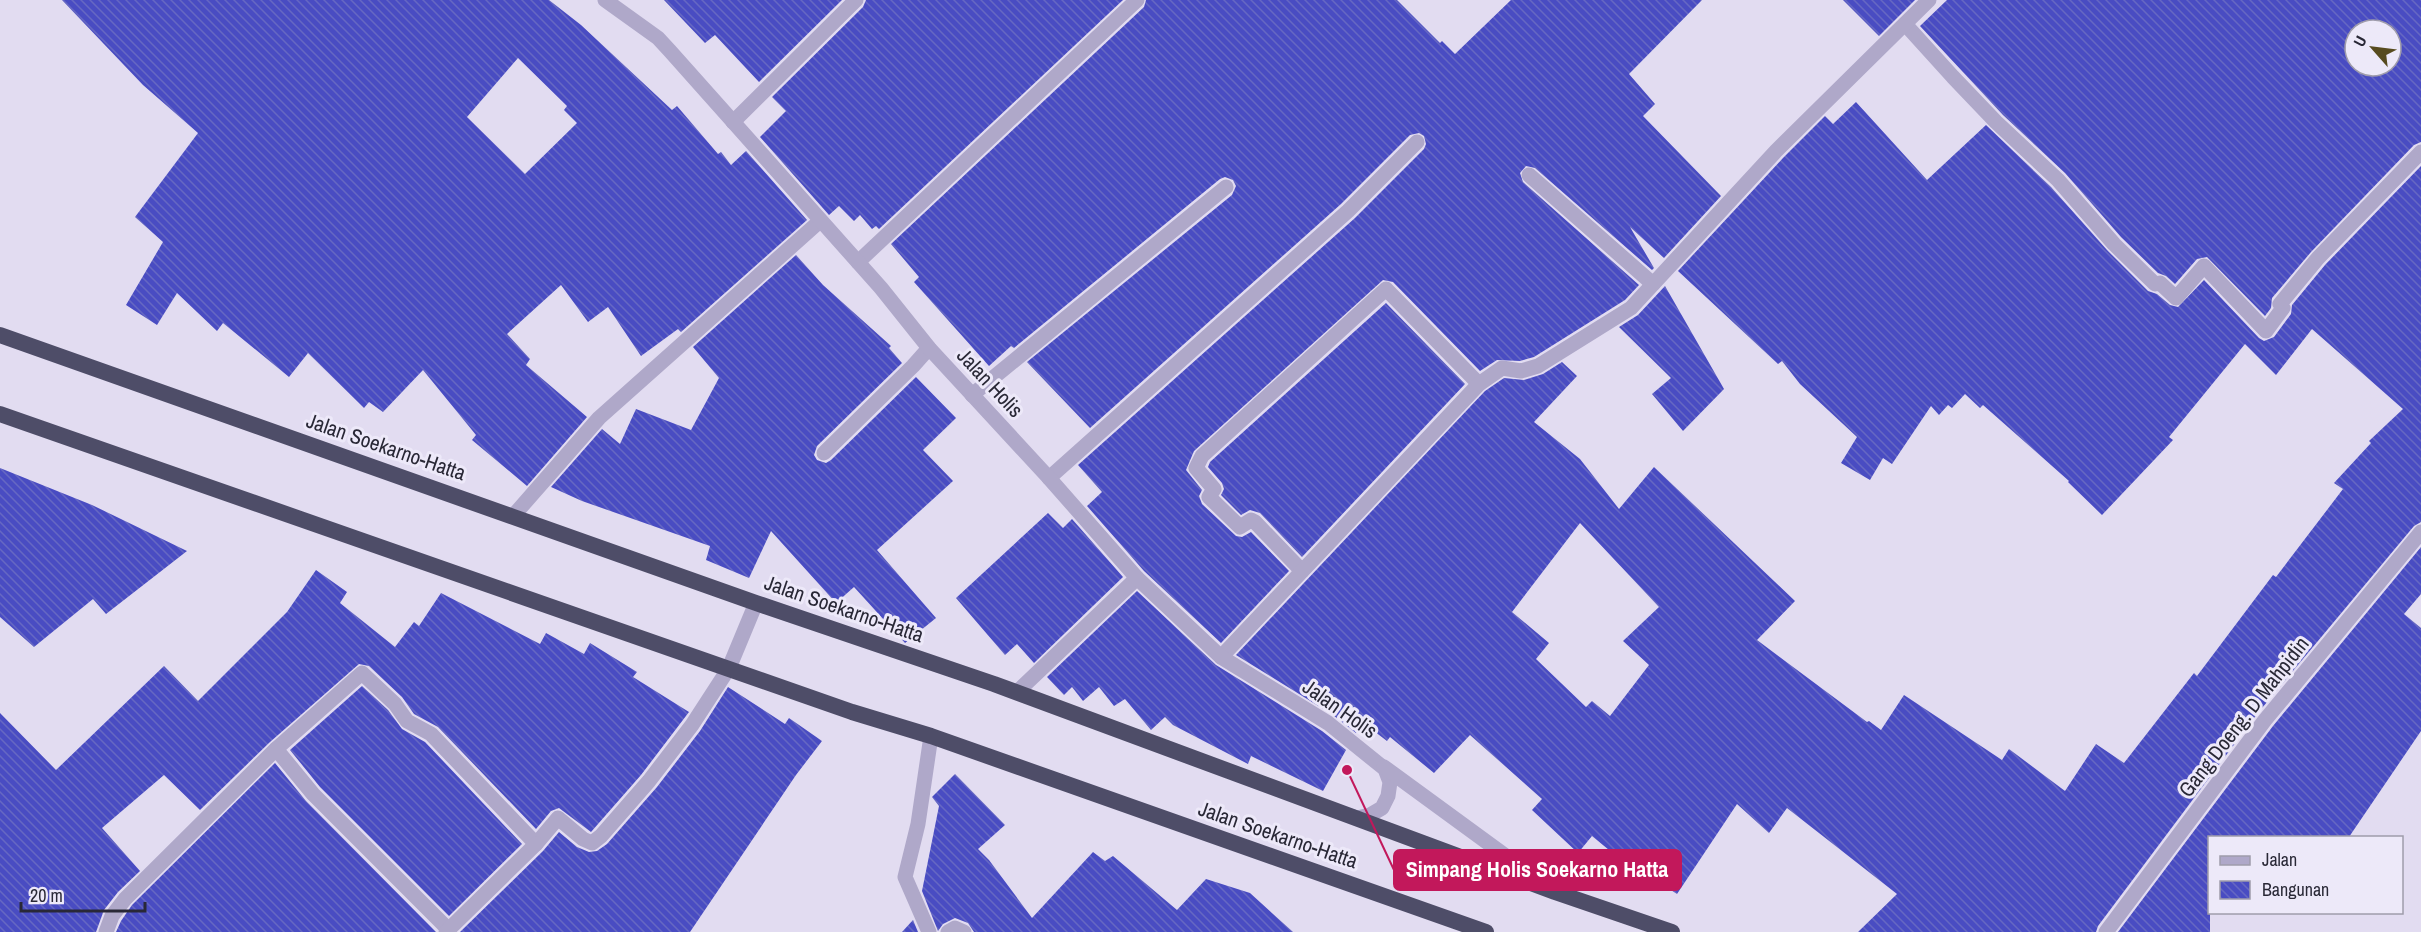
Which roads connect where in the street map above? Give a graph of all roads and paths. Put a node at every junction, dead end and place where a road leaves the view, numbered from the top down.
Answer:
1 (605, 0) edge
2 (856, 0) edge
3 (1137, 0) edge
4 (1929, 0) edge
5 (1905, 24) junction
6 (733, 122) junction
7 (1417, 142) dead end
8 (2421, 152) edge
9 (1529, 175) dead end
10 (1226, 187) dead end
11 (820, 221) junction
12 (858, 262) junction
13 (1653, 284) junction
14 (0, 335) edge
15 (929, 348) junction
16 (1479, 384) junction
17 (972, 395) junction
18 (0, 414) edge
19 (824, 453) dead end
20 (1049, 478) junction
21 (514, 515) junction
22 (2420, 536) edge
23 (1302, 572) junction
24 (1137, 578) junction
25 (756, 603) junction
26 (1221, 657) junction
27 (729, 668) junction
28 (1017, 692) junction
29 (931, 735) junction
30 (276, 749) junction
31 (1375, 760) junction
32 (1343, 813) junction
33 (536, 844) junction
34 (1555, 892) junction
35 (447, 930) edge
36 (106, 932) edge
37 (929, 932) edge
38 (948, 932) edge
39 (964, 932) edge
40 (1486, 932) edge
41 (1672, 932) edge
42 (2106, 932) edge

1 - 6 street, Jalan Holis
2 - 6 street
3 - 12 street
4 - 5 street
5 - 8 street
5 - 13 street
6 - 11 street, Jalan Holis
7 - 20 street
9 - 13 street
10 - 17 street
11 - 12 street, Jalan Holis
11 - 21 street
12 - 15 street, Jalan Holis
13 - 16 street
14 - 21 highway, Jalan Soekarno-Hatta
15 - 17 street, Jalan Holis
15 - 19 street
16 - 23 street
16 - 23 street
17 - 20 street, Jalan Holis
18 - 27 highway, Jalan Soekarno-Hatta
20 - 24 street, Jalan Holis
21 - 25 highway, Jalan Soekarno-Hatta
22 - 42 street, Gang Doeng. D Mahpidin
23 - 26 street
24 - 26 street, Jalan Holis
24 - 28 street
25 - 27 street
25 - 28 highway, Jalan Soekarno-Hatta
26 - 31 street, Jalan Holis
27 - 29 highway, Jalan Soekarno-Hatta
27 - 33 street
28 - 32 highway, Jalan Soekarno-Hatta
29 - 37 street
29 - 40 highway, Jalan Soekarno-Hatta
30 - 33 street
30 - 35 street
30 - 36 street
31 - 32 street, Jalan Holis
31 - 34 street, Jalan Holis
32 - 34 highway, Jalan Soekarno-Hatta
33 - 35 street
34 - 41 highway, Jalan Soekarno-Hatta
38 - 39 street

